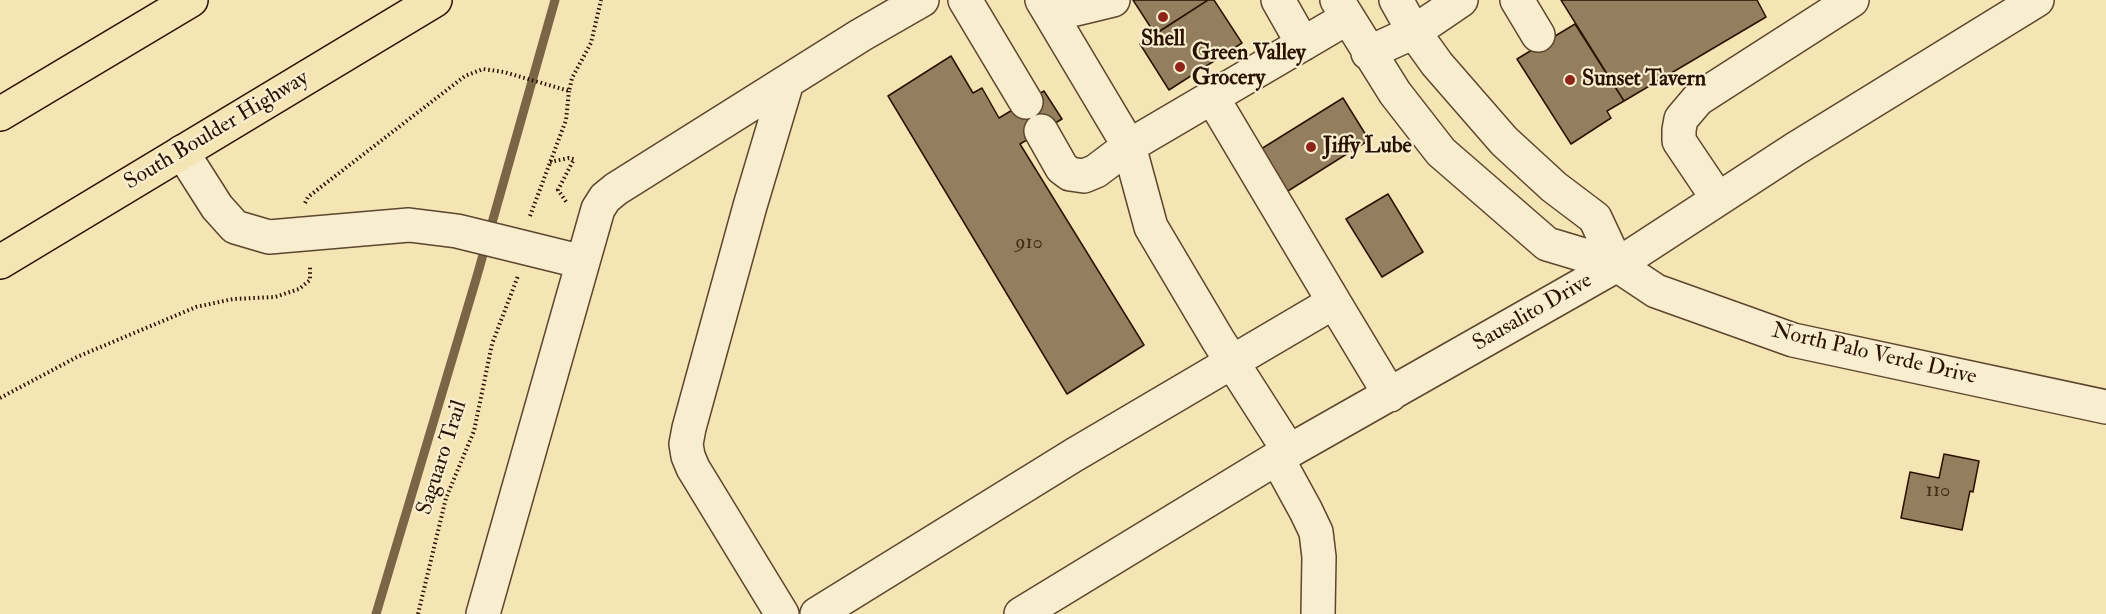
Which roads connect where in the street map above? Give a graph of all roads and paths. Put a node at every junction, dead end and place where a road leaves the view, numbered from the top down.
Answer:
1 (191, 0) edge
2 (435, 0) edge
3 (601, 0) edge
4 (922, 0) edge
5 (965, 0) edge
6 (1113, 0) edge
7 (1278, 0) edge
8 (1396, 0) edge
9 (1461, 0) edge
10 (1517, 0) edge
11 (1852, 0) edge
12 (2037, 0) edge
13 (1052, 5) edge
14 (1342, 9) edge
15 (1997, 10) edge
16 (1414, 32) junction
17 (1538, 35) dead end
18 (1303, 44) junction
19 (1368, 53) junction
20 (786, 82) junction
21 (569, 91) junction
22 (1212, 97) junction
23 (1026, 102) dead end
24 (0, 114) edge
25 (1041, 131) dead end
26 (1130, 146) junction
27 (182, 152) junction
28 (549, 162) junction
29 (1718, 199) junction
30 (301, 210) dead end
31 (594, 223) junction
32 (523, 232) junction
33 (0, 262) edge
34 (583, 262) junction
35 (1617, 265) junction
36 (311, 268) dead end
37 (517, 280) dead end
38 (1334, 302) junction
39 (1232, 362) junction
40 (1390, 395) junction
41 (0, 398) edge
42 (2106, 407) edge
43 (1283, 455) junction
44 (418, 614) edge
45 (483, 614) edge
46 (782, 614) edge
47 (817, 614) edge
48 (1021, 614) edge
49 (1318, 614) edge

1 - 24 main road
2 - 27 main road, South Boulder Highway
3 - 21 path
4 - 20 street
5 - 23 street
6 - 13 street
7 - 18 street
8 - 16 street
9 - 16 street
10 - 17 street
11 - 29 street
12 - 15 street, Sausalito Drive
13 - 26 street
14 - 18 street
14 - 19 street
15 - 29 street, Sausalito Drive
16 - 19 street
16 - 35 street
18 - 22 street
19 - 35 street
20 - 31 street
20 - 46 street
21 - 28 path
21 - 30 path
22 - 26 street
22 - 38 street
25 - 26 street
26 - 39 street
27 - 32 street
27 - 33 main road, South Boulder Highway
28 - 31 path
28 - 32 path
29 - 35 street, Sausalito Drive
31 - 34 street
32 - 34 street
34 - 45 street
35 - 40 street, Sausalito Drive
35 - 42 street, North Palo Verde Drive
36 - 41 path
37 - 44 path, Saguaro Trail
38 - 39 street
38 - 40 street
39 - 43 street
39 - 47 street
40 - 43 street, Sausalito Drive
43 - 48 street, Sausalito Drive
43 - 49 street

